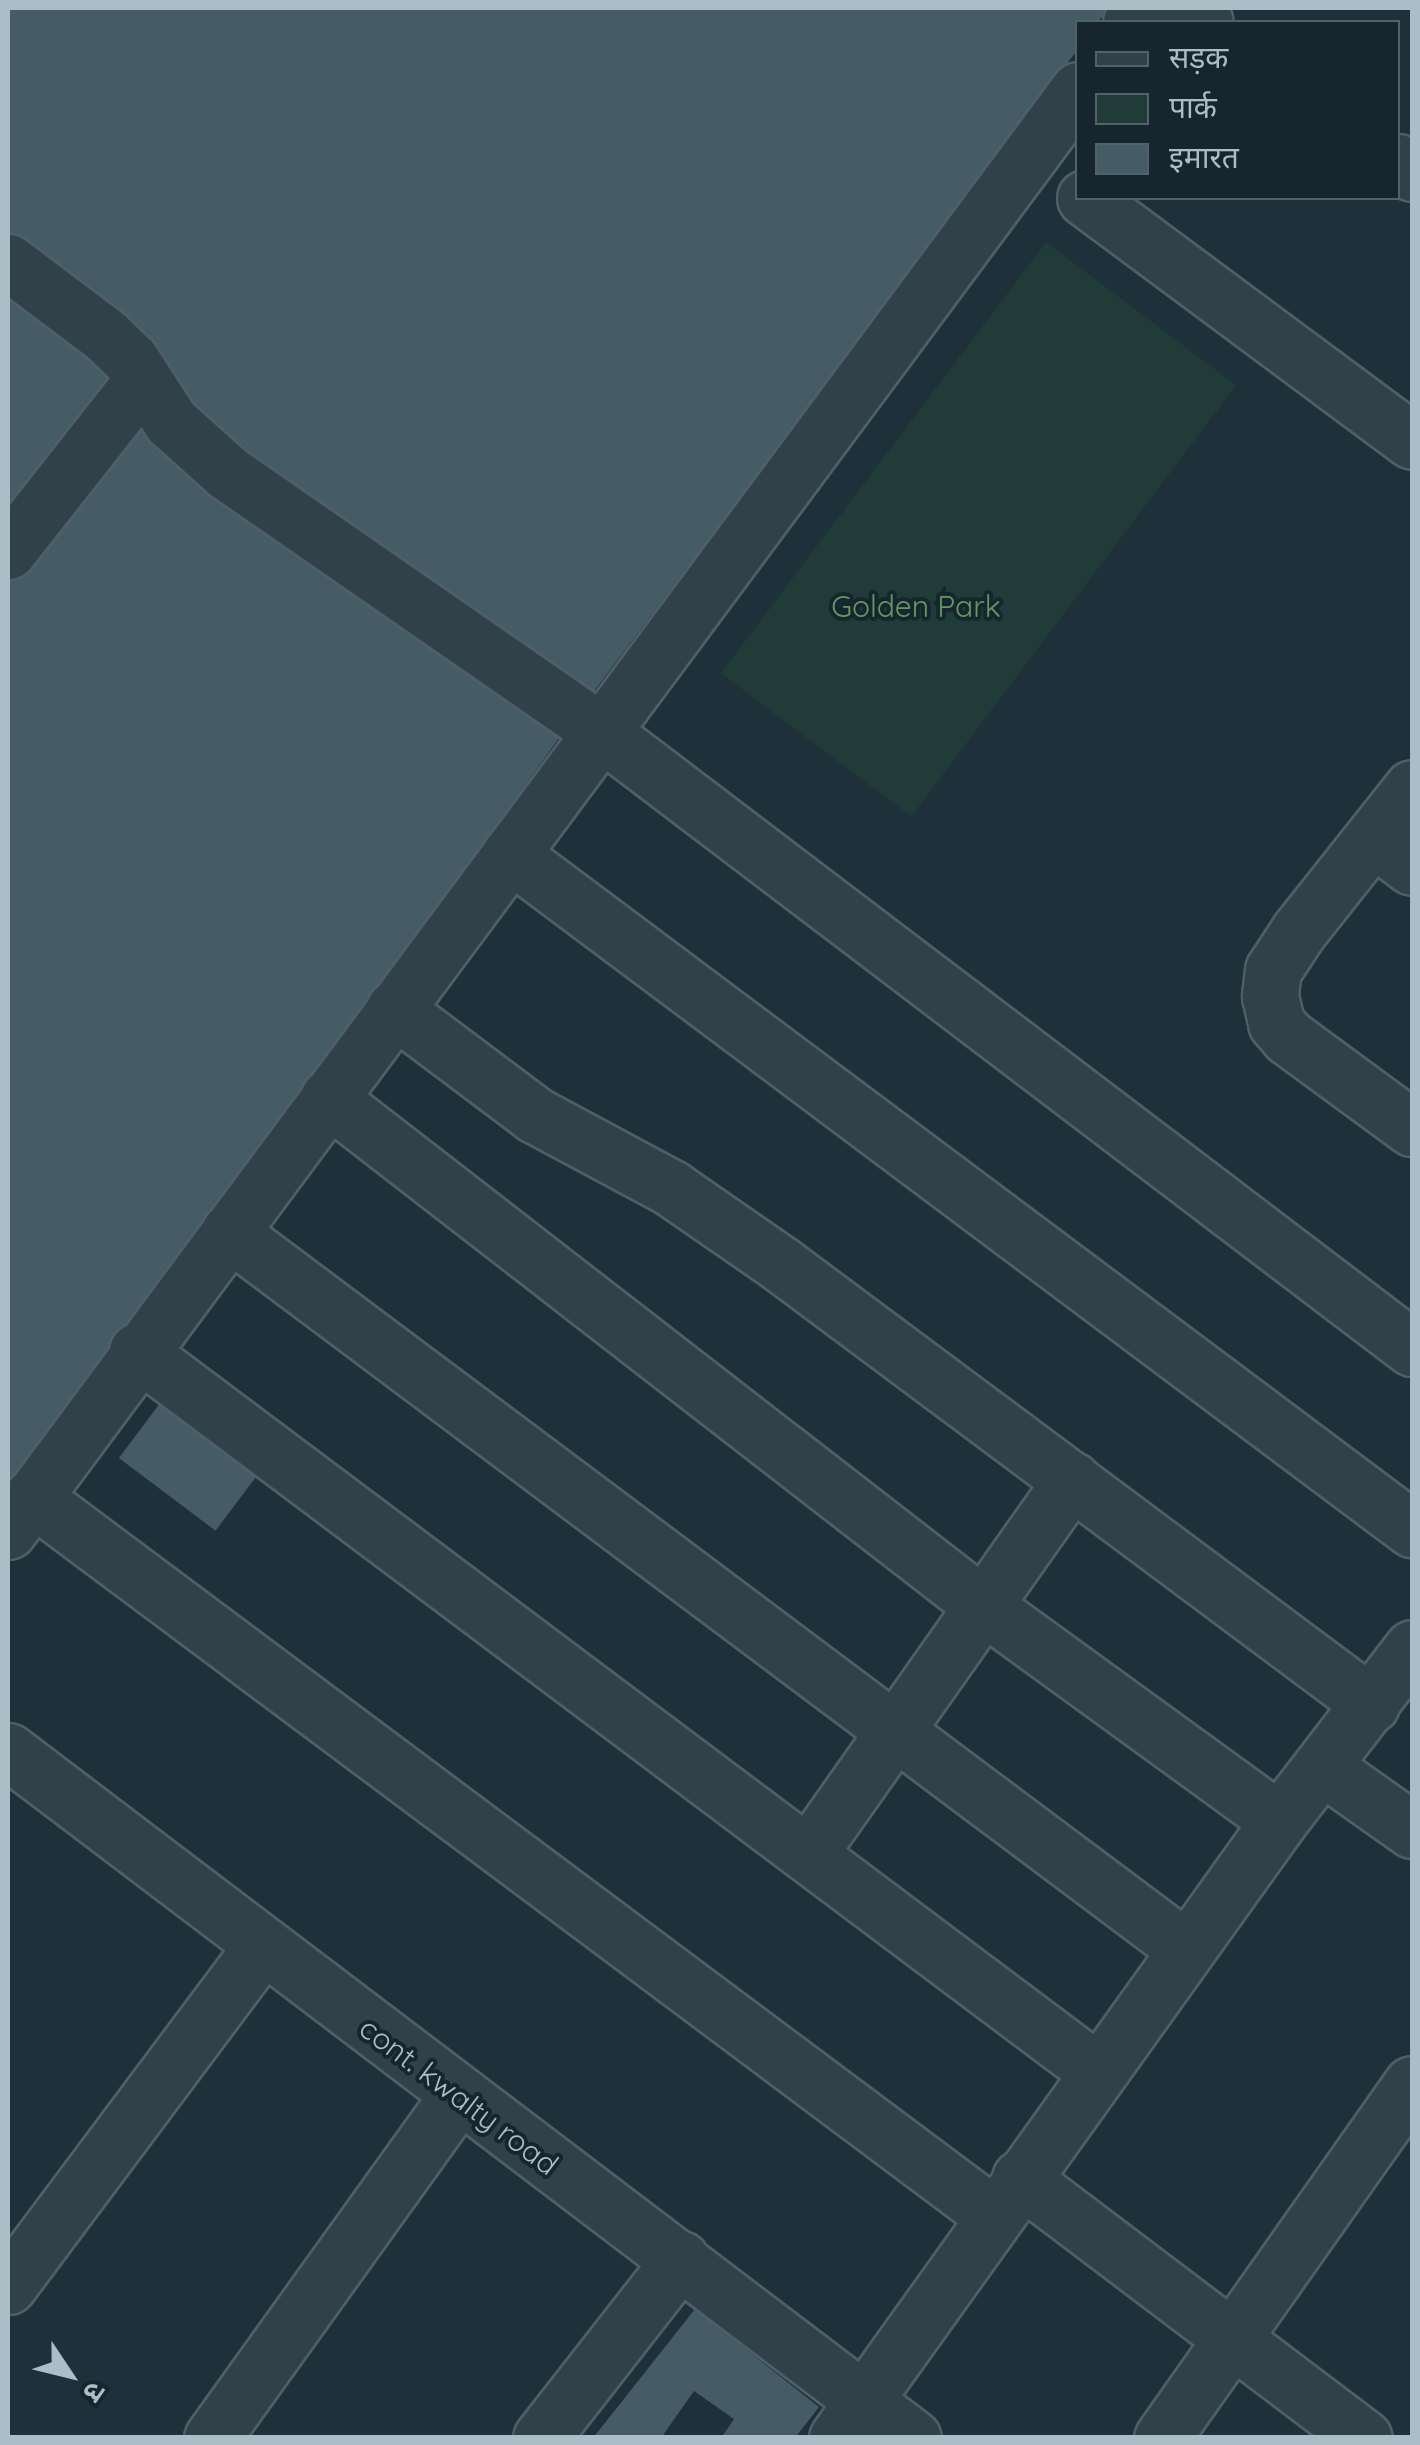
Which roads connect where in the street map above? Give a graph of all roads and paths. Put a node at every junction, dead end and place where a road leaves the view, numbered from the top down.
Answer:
1 (1075, 94) edge
2 (1026, 154) junction
3 (1075, 190) edge
4 (1088, 200) edge
5 (8, 262) edge
6 (142, 381) junction
7 (1412, 441) edge
8 (8, 552) edge
9 (600, 731) junction
10 (1412, 788) edge
11 (1394, 853) edge
12 (510, 854) junction
13 (394, 1009) junction
14 (328, 1098) junction
15 (1412, 1128) edge
16 (228, 1232) junction
17 (1412, 1348) edge
18 (137, 1350) junction
19 (1072, 1480) junction
20 (20, 1514) edge
21 (1412, 1529) edge
22 (982, 1605) junction
23 (1412, 1648) edge
24 (1370, 1704) junction
25 (894, 1730) junction
26 (8, 1752) edge
27 (1323, 1767) junction
28 (1280, 1821) junction
29 (1412, 1830) edge
30 (808, 1854) junction
31 (261, 1948) junction
32 (1186, 1949) junction
33 (1098, 2072) junction
34 (1412, 2084) edge
35 (458, 2096) junction
36 (1006, 2196) junction
37 (681, 2259) junction
38 (8, 2286) edge
39 (1232, 2342) junction
40 (851, 2420) edge
41 (212, 2438) edge
42 (541, 2438) edge
43 (912, 2438) edge
44 (1162, 2438) edge
45 (1364, 2438) edge

1 - 2 street
2 - 3 street
2 - 9 street
4 - 7 street
5 - 6 street
6 - 8 street
6 - 9 street
9 - 12 street
9 - 17 street
10 - 11 street
11 - 15 street
12 - 13 street
12 - 21 street
13 - 14 street
13 - 19 street
14 - 16 street
14 - 22 street
16 - 18 street
16 - 25 street
18 - 20 street
18 - 30 street
19 - 22 street
19 - 24 street
20 - 36 street
22 - 25 street
22 - 28 street
23 - 24 street
24 - 27 street
25 - 30 street
25 - 32 street
26 - 31 street, cont. kwalty road
27 - 28 street
27 - 29 street
28 - 32 street
30 - 33 street
31 - 35 street, cont. kwalty road
31 - 38 street
32 - 33 street
33 - 36 street
34 - 39 street
35 - 37 street, cont. kwalty road
35 - 41 street
36 - 39 street
36 - 40 street
37 - 40 street, cont. kwalty road
37 - 42 street
39 - 44 street
39 - 45 street
40 - 43 street, cont. kwalty road

